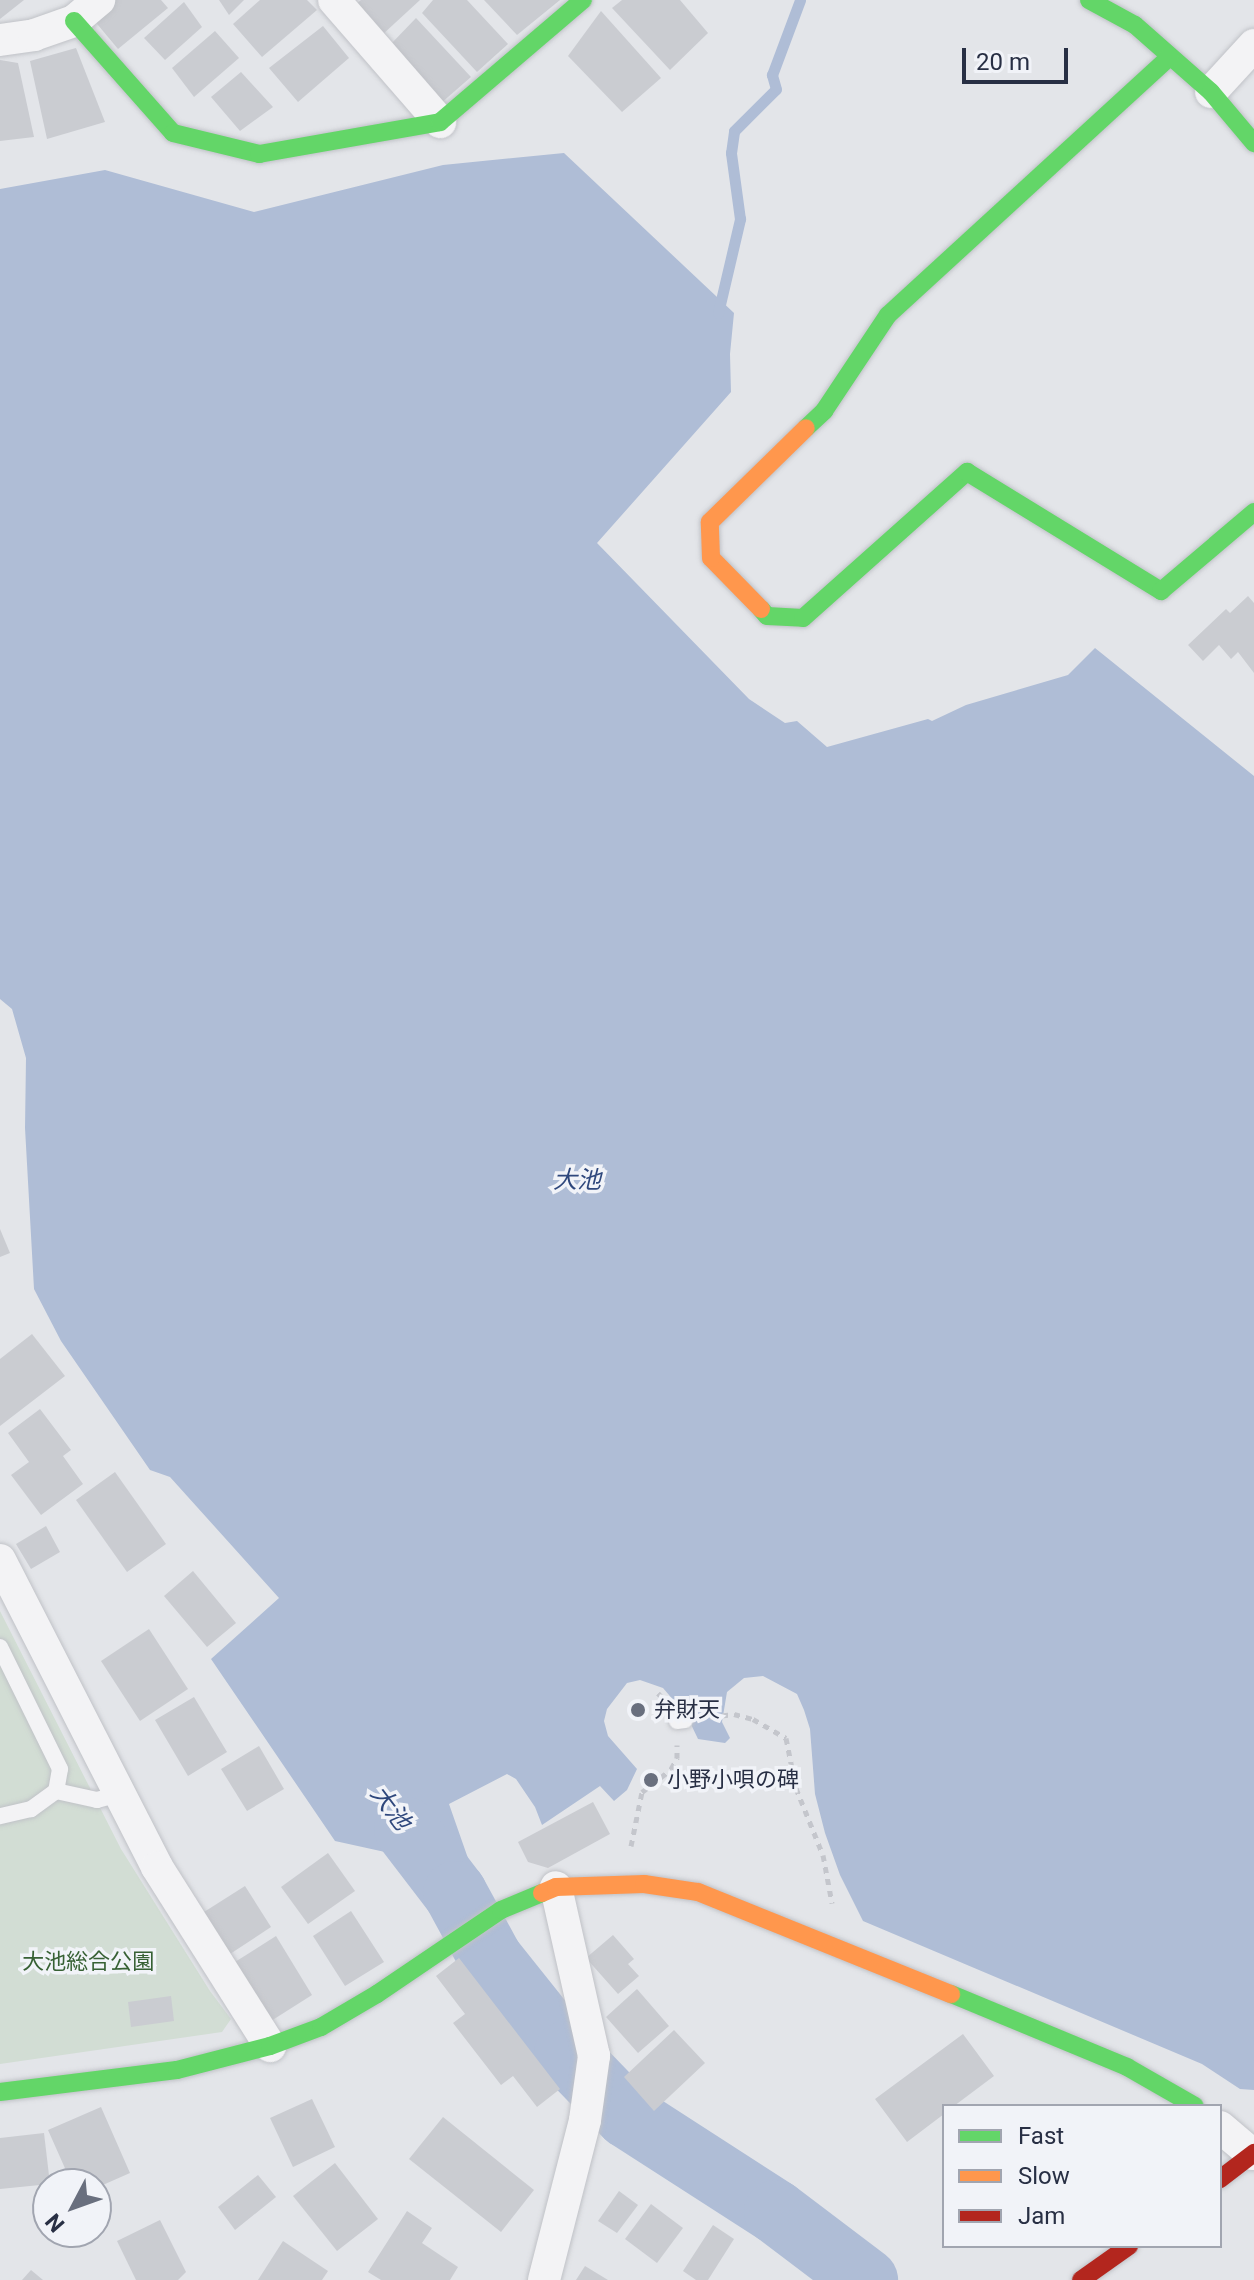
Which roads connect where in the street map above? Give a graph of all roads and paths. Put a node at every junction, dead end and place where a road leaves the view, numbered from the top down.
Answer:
1 (99, 0) edge
2 (334, 0) edge
3 (583, 0) edge
4 (1089, 0) edge
5 (74, 21) junction
6 (0, 40) edge
7 (1254, 45) edge
8 (1170, 57) junction
9 (1211, 92) junction
10 (440, 122) junction
11 (1254, 143) edge
12 (1254, 512) edge
13 (0, 1560) edge
14 (0, 1647) edge
15 (658, 1693) dead end
16 (728, 1714) dead end
17 (56, 1791) junction
18 (119, 1794) junction
19 (0, 1816) edge
20 (631, 1849) dead end
21 (556, 1887) junction
22 (832, 1915) dead end
23 (270, 2046) junction
24 (0, 2092) edge
25 (1192, 2104) edge
26 (1222, 2129) edge
27 (1253, 2155) edge
28 (1222, 2178) edge
29 (1126, 2248) edge
30 (544, 2280) edge
31 (1081, 2280) edge

1 - 5 street
2 - 10 street
3 - 10 street
4 - 8 street
5 - 6 street
5 - 10 street
7 - 9 street
8 - 9 street
8 - 12 street
9 - 11 street
13 - 18 street
14 - 17 lane
15 - 20 path
16 - 22 path
17 - 18 lane
17 - 19 lane
18 - 23 street
21 - 23 street
21 - 25 street
21 - 30 street
23 - 24 street
26 - 27 street
27 - 28 street
29 - 31 street

